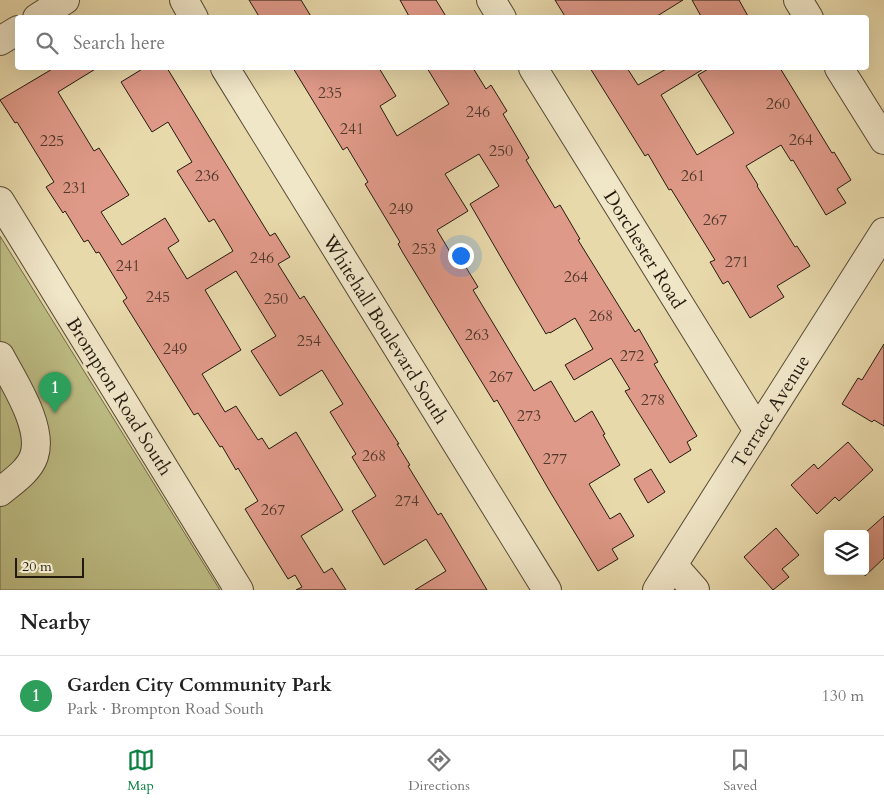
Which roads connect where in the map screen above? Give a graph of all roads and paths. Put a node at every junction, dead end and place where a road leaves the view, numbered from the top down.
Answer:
1 (65, 0) edge
2 (184, 0) edge
3 (491, 0) edge
4 (798, 0) edge
5 (42, 15) edge
6 (192, 15) edge
7 (500, 15) edge
8 (807, 15) edge
9 (15, 32) edge
10 (0, 41) edge
11 (226, 70) edge
12 (534, 70) edge
13 (840, 70) edge
14 (884, 140) edge
15 (0, 202) edge
16 (884, 232) edge
17 (0, 356) edge
18 (758, 431) junction
19 (0, 492) edge
20 (673, 566) junction
21 (239, 590) edge
22 (547, 590) edge
23 (657, 590) edge
24 (695, 590) edge

1 - 5 street
2 - 6 street
3 - 7 street
4 - 8 street
9 - 10 street
11 - 22 street, Whitehall Boulevard South
12 - 18 street, Dorchester Road
13 - 14 street
15 - 21 street, Brompton Road South
16 - 18 street, Terrace Avenue
17 - 19 street
18 - 20 street, Terrace Avenue
20 - 23 street, Terrace Avenue
20 - 24 street

